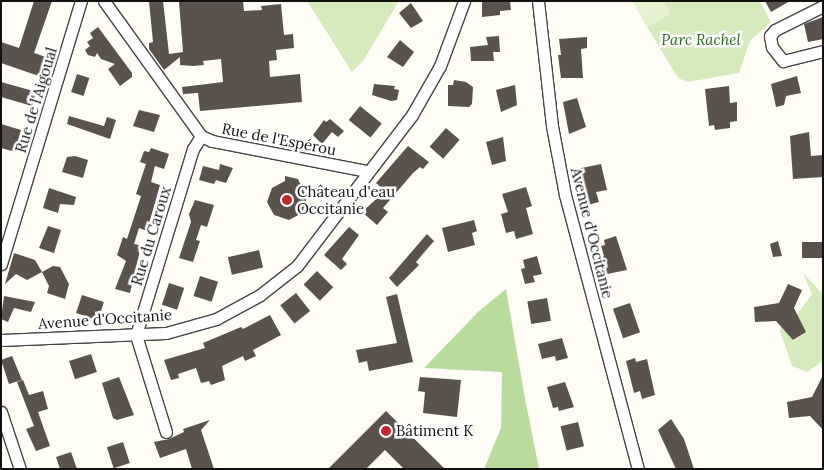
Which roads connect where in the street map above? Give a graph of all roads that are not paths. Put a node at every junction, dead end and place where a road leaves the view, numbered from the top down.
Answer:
1 (81, 1) edge
2 (104, 1) edge
3 (464, 1) edge
4 (538, 1) edge
5 (823, 6) edge
6 (823, 51) edge
7 (202, 136) junction
8 (367, 171) junction
9 (1, 264) edge
10 (136, 335) junction
11 (1, 340) edge
12 (1, 412) edge
13 (166, 432) dead end
14 (20, 469) edge
15 (638, 469) edge

1 - 9 street, Rue de l'Aigoual
2 - 7 street, Rue de l'Espérou
3 - 8 street, Avenue d'Occitanie
4 - 15 street, Avenue d'Occitanie
5 - 6 street
7 - 8 street, Rue de l'Espérou
7 - 10 street, Rue du Caroux
8 - 10 street, Avenue d'Occitanie
10 - 11 street, Avenue d'Occitanie
10 - 13 street
12 - 14 street

